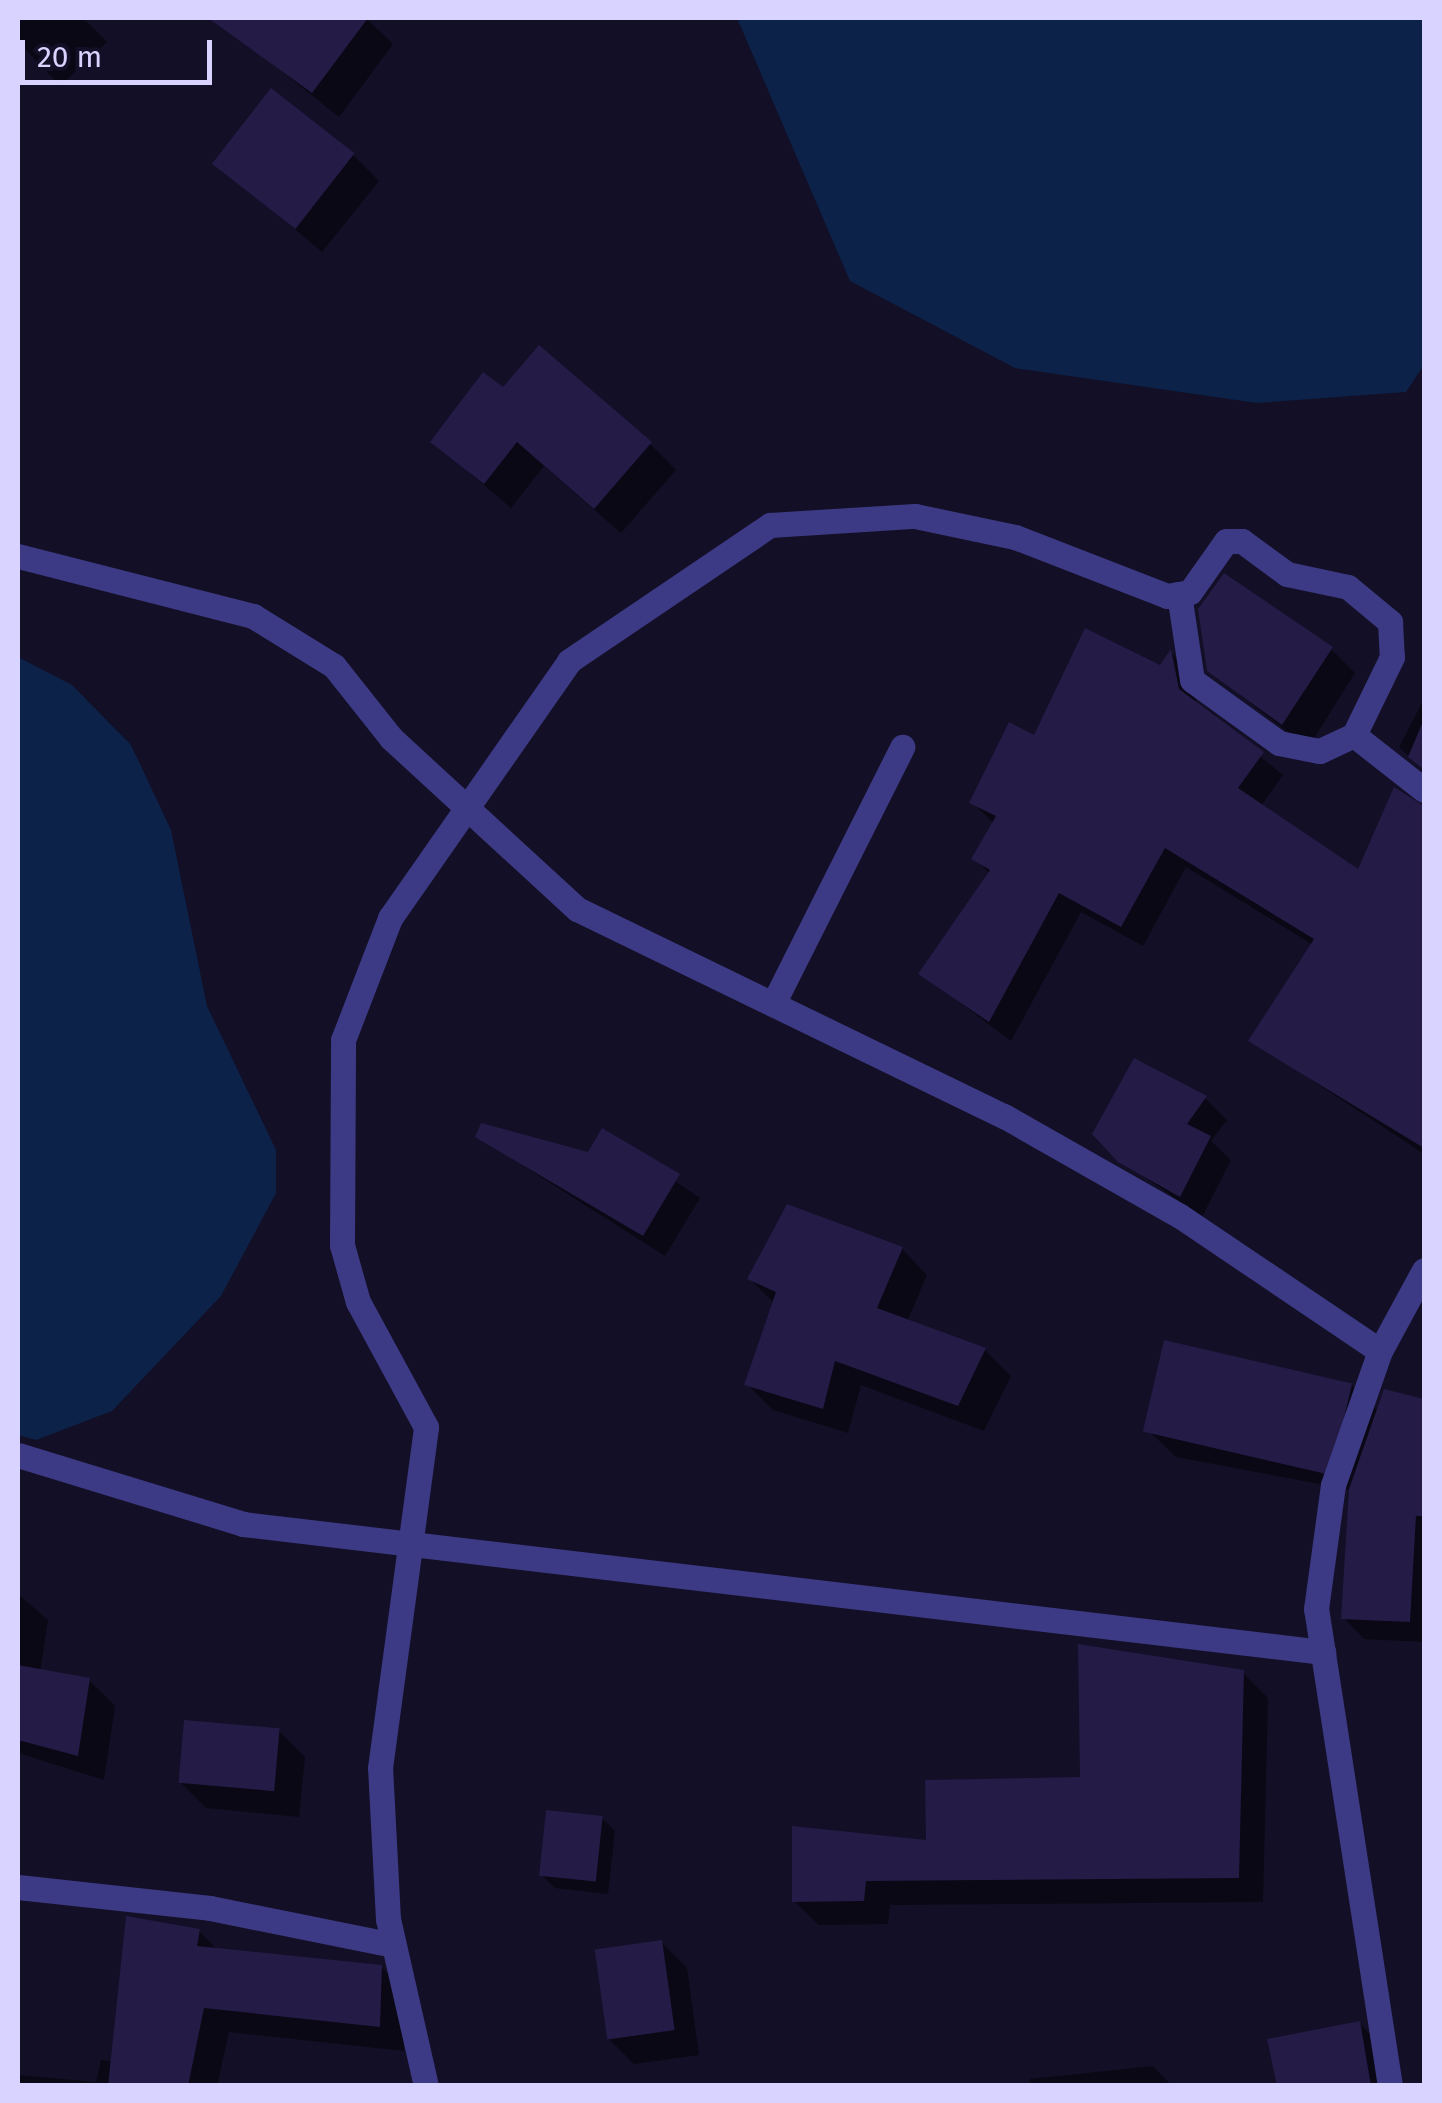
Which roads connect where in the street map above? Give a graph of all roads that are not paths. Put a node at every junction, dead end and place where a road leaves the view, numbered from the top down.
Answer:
1 (18, 556) edge
2 (1179, 594) junction
3 (1354, 734) junction
4 (902, 747) dead end
5 (1424, 790) edge
6 (462, 804) junction
7 (774, 1004) junction
8 (1424, 1270) edge
9 (1380, 1352) junction
10 (18, 1454) edge
11 (409, 1537) junction
12 (1323, 1652) junction
13 (18, 1887) edge
14 (392, 1944) junction
15 (426, 2086) edge
16 (1390, 2086) edge

1 - 6 street
2 - 3 street
2 - 3 street
2 - 6 street
3 - 5 street
4 - 7 street
6 - 7 street
6 - 11 street
7 - 9 street
8 - 9 street
9 - 12 street
10 - 11 street
11 - 12 street
11 - 14 street
12 - 16 street
13 - 14 street
14 - 15 street

